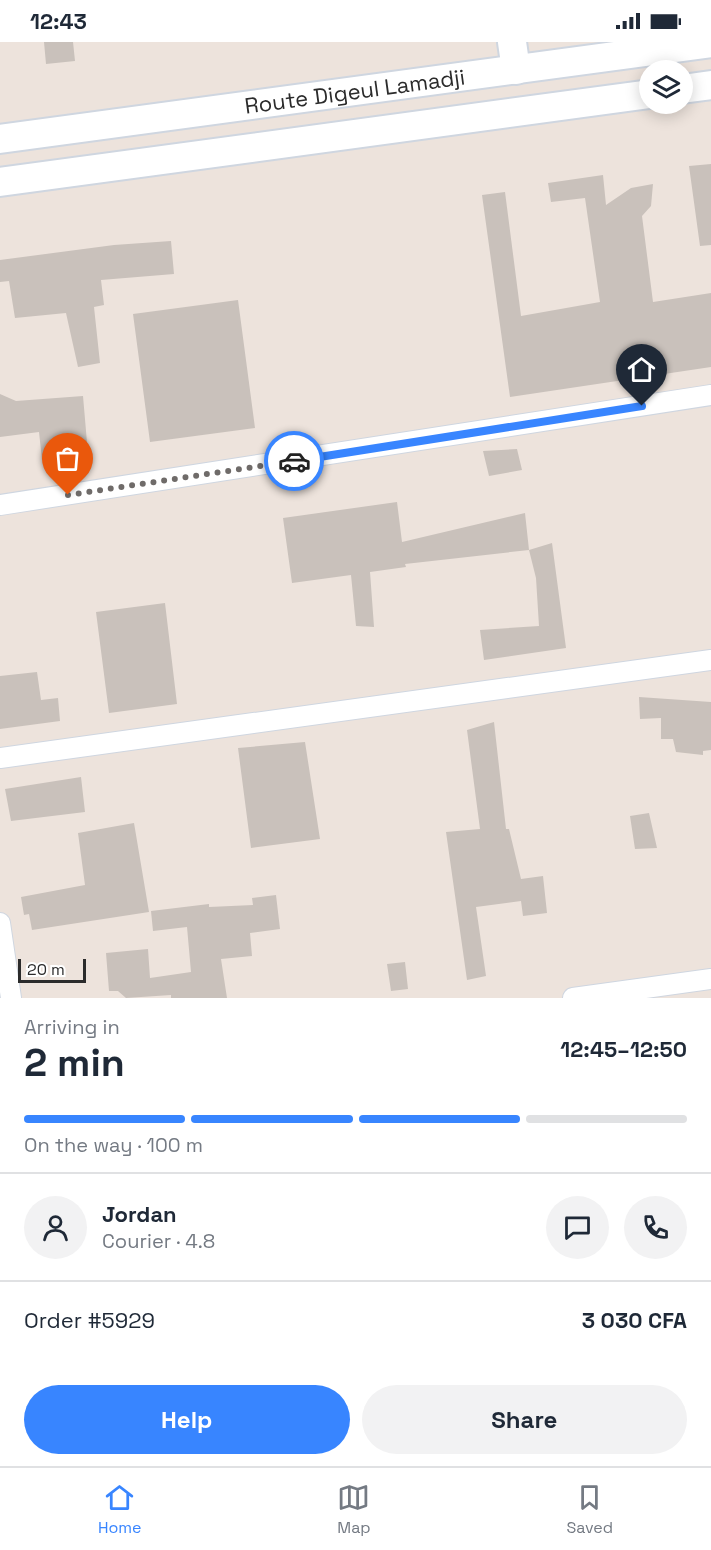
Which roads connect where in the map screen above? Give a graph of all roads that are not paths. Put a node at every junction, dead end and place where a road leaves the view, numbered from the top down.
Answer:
1 (512, 42) edge
2 (711, 43) edge
3 (547, 54) edge
4 (516, 70) junction
5 (711, 85) edge
6 (693, 87) edge
7 (639, 95) edge
8 (0, 139) edge
9 (0, 182) edge
10 (711, 395) edge
11 (0, 505) edge
12 (711, 660) edge
13 (0, 758) edge
14 (0, 923) edge
15 (711, 979) edge
16 (11, 998) edge
17 (573, 998) edge

1 - 4 main road
2 - 3 main road, Route Digeul Lamadji
3 - 4 main road, Route Digeul Lamadji
4 - 8 main road, Route Digeul Lamadji
5 - 6 main road
7 - 9 main road, Route Digeul Lamadji
10 - 11 street
12 - 13 street
14 - 16 street
15 - 17 street

